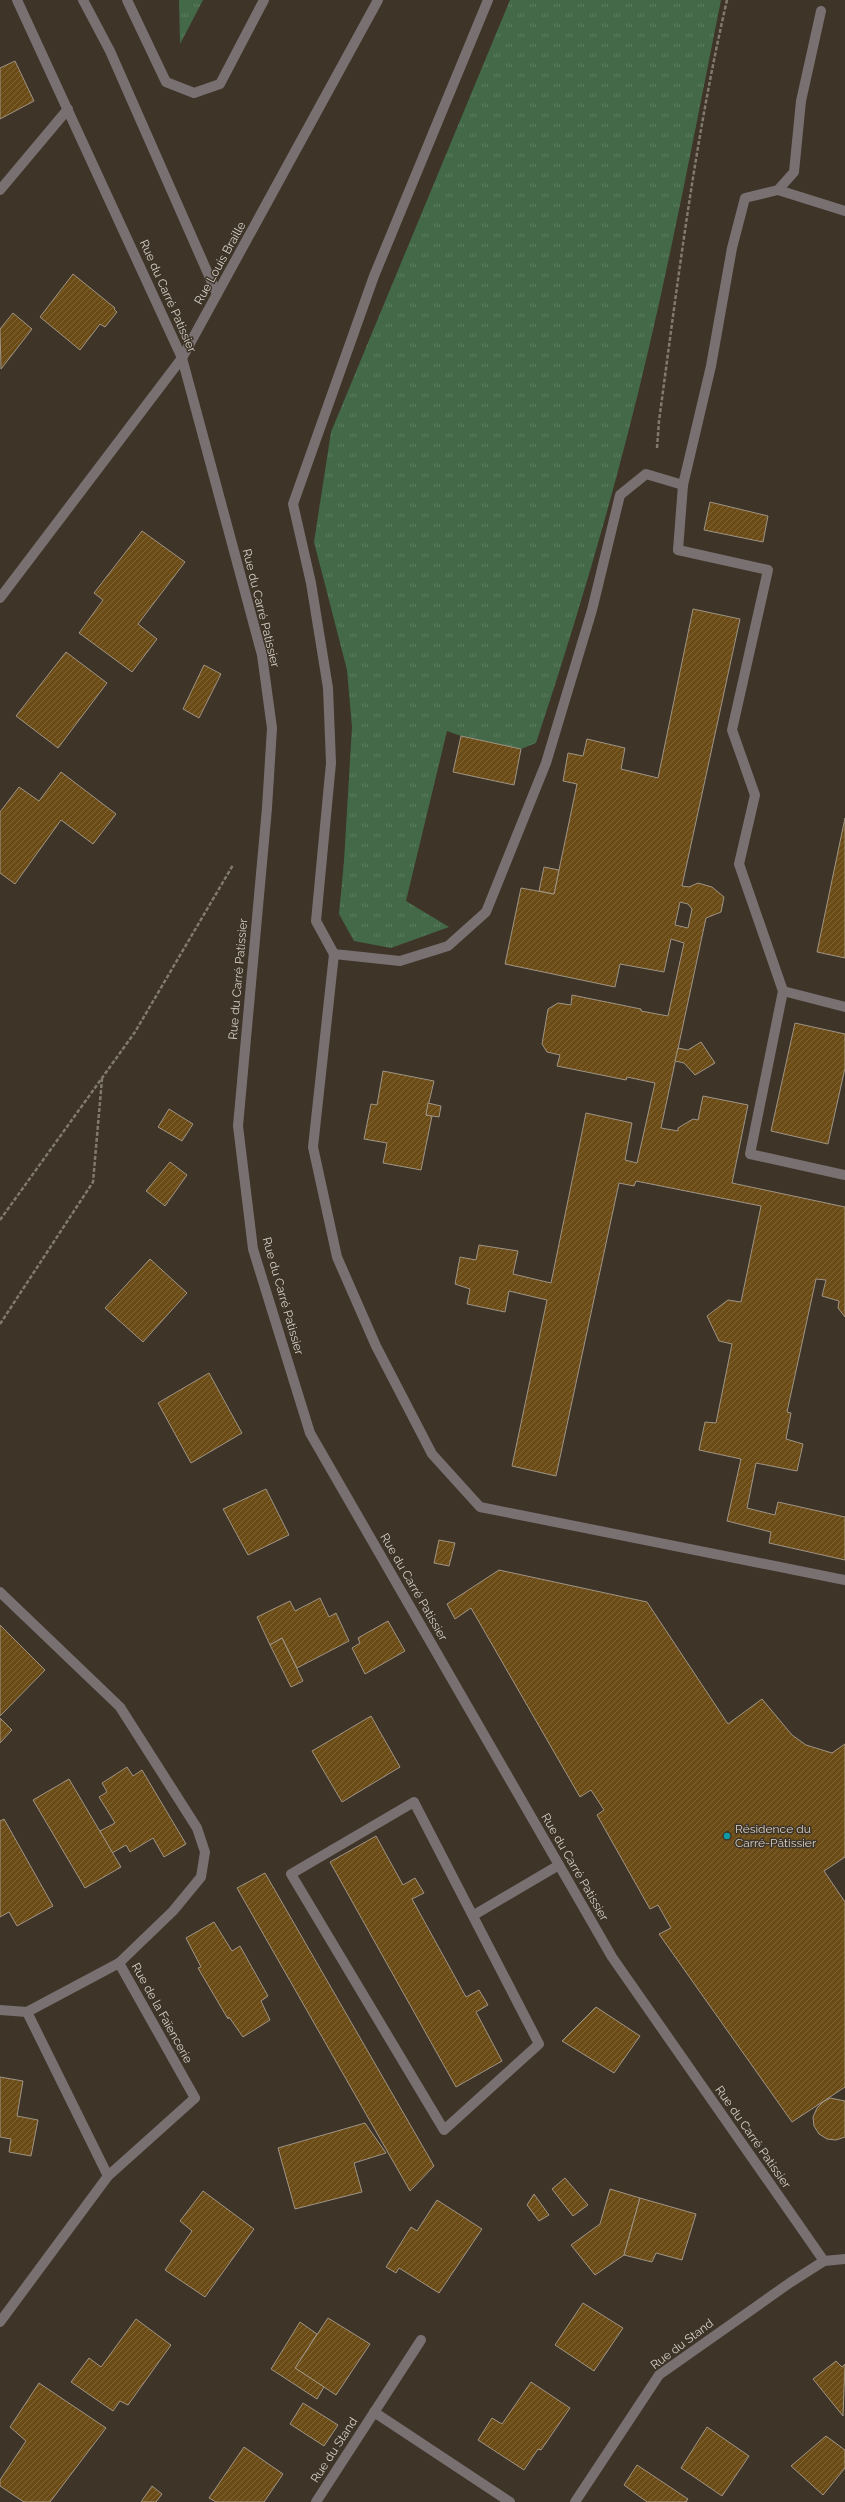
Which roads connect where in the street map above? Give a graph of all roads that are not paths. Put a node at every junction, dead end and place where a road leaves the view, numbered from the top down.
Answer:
1 (17, 0) edge
2 (83, 0) edge
3 (127, 0) edge
4 (264, 0) edge
5 (378, 0) edge
6 (488, 0) edge
7 (821, 11) dead end
8 (68, 109) junction
9 (0, 190) edge
10 (778, 190) junction
11 (845, 211) edge
12 (217, 294) junction
13 (182, 358) junction
14 (683, 484) junction
15 (0, 598) edge
16 (334, 954) junction
17 (783, 991) junction
18 (845, 1006) edge
19 (845, 1175) edge
20 (845, 1580) edge
21 (0, 1592) edge
22 (559, 1865) junction
23 (474, 1915) junction
24 (119, 1963) junction
25 (0, 2010) edge
26 (27, 2012) junction
27 (108, 2176) junction
28 (845, 2259) edge
29 (824, 2261) junction
30 (0, 2322) edge
31 (421, 2340) dead end
32 (374, 2412) junction
33 (316, 2502) edge
34 (510, 2502) edge
35 (575, 2502) edge

1 - 8 street, Rue du Carré Patissier
2 - 12 street
3 - 4 street
5 - 12 street, Rue Louis Braille
6 - 16 street
7 - 10 street
8 - 9 street
8 - 13 street, Rue du Carré Patissier
10 - 11 street
10 - 14 street
12 - 13 street, Rue Louis Braille
13 - 15 street, Rue Louis Braille
13 - 22 street, Rue du Carré Patissier
14 - 16 street
14 - 17 street
16 - 20 street
17 - 18 street
17 - 19 street
21 - 24 street
22 - 23 street
22 - 29 street, Rue du Carré Patissier
23 - 23 street
24 - 26 street, Rue de la Faïencerie
24 - 27 street, Rue de la Faïencerie
25 - 26 street
26 - 27 street
27 - 30 street, Rue de la Faïencerie
28 - 29 street
29 - 35 street, Rue du Stand
31 - 32 street, Rue du Stand
32 - 33 street, Rue du Stand
32 - 34 street, Rue du Stand

